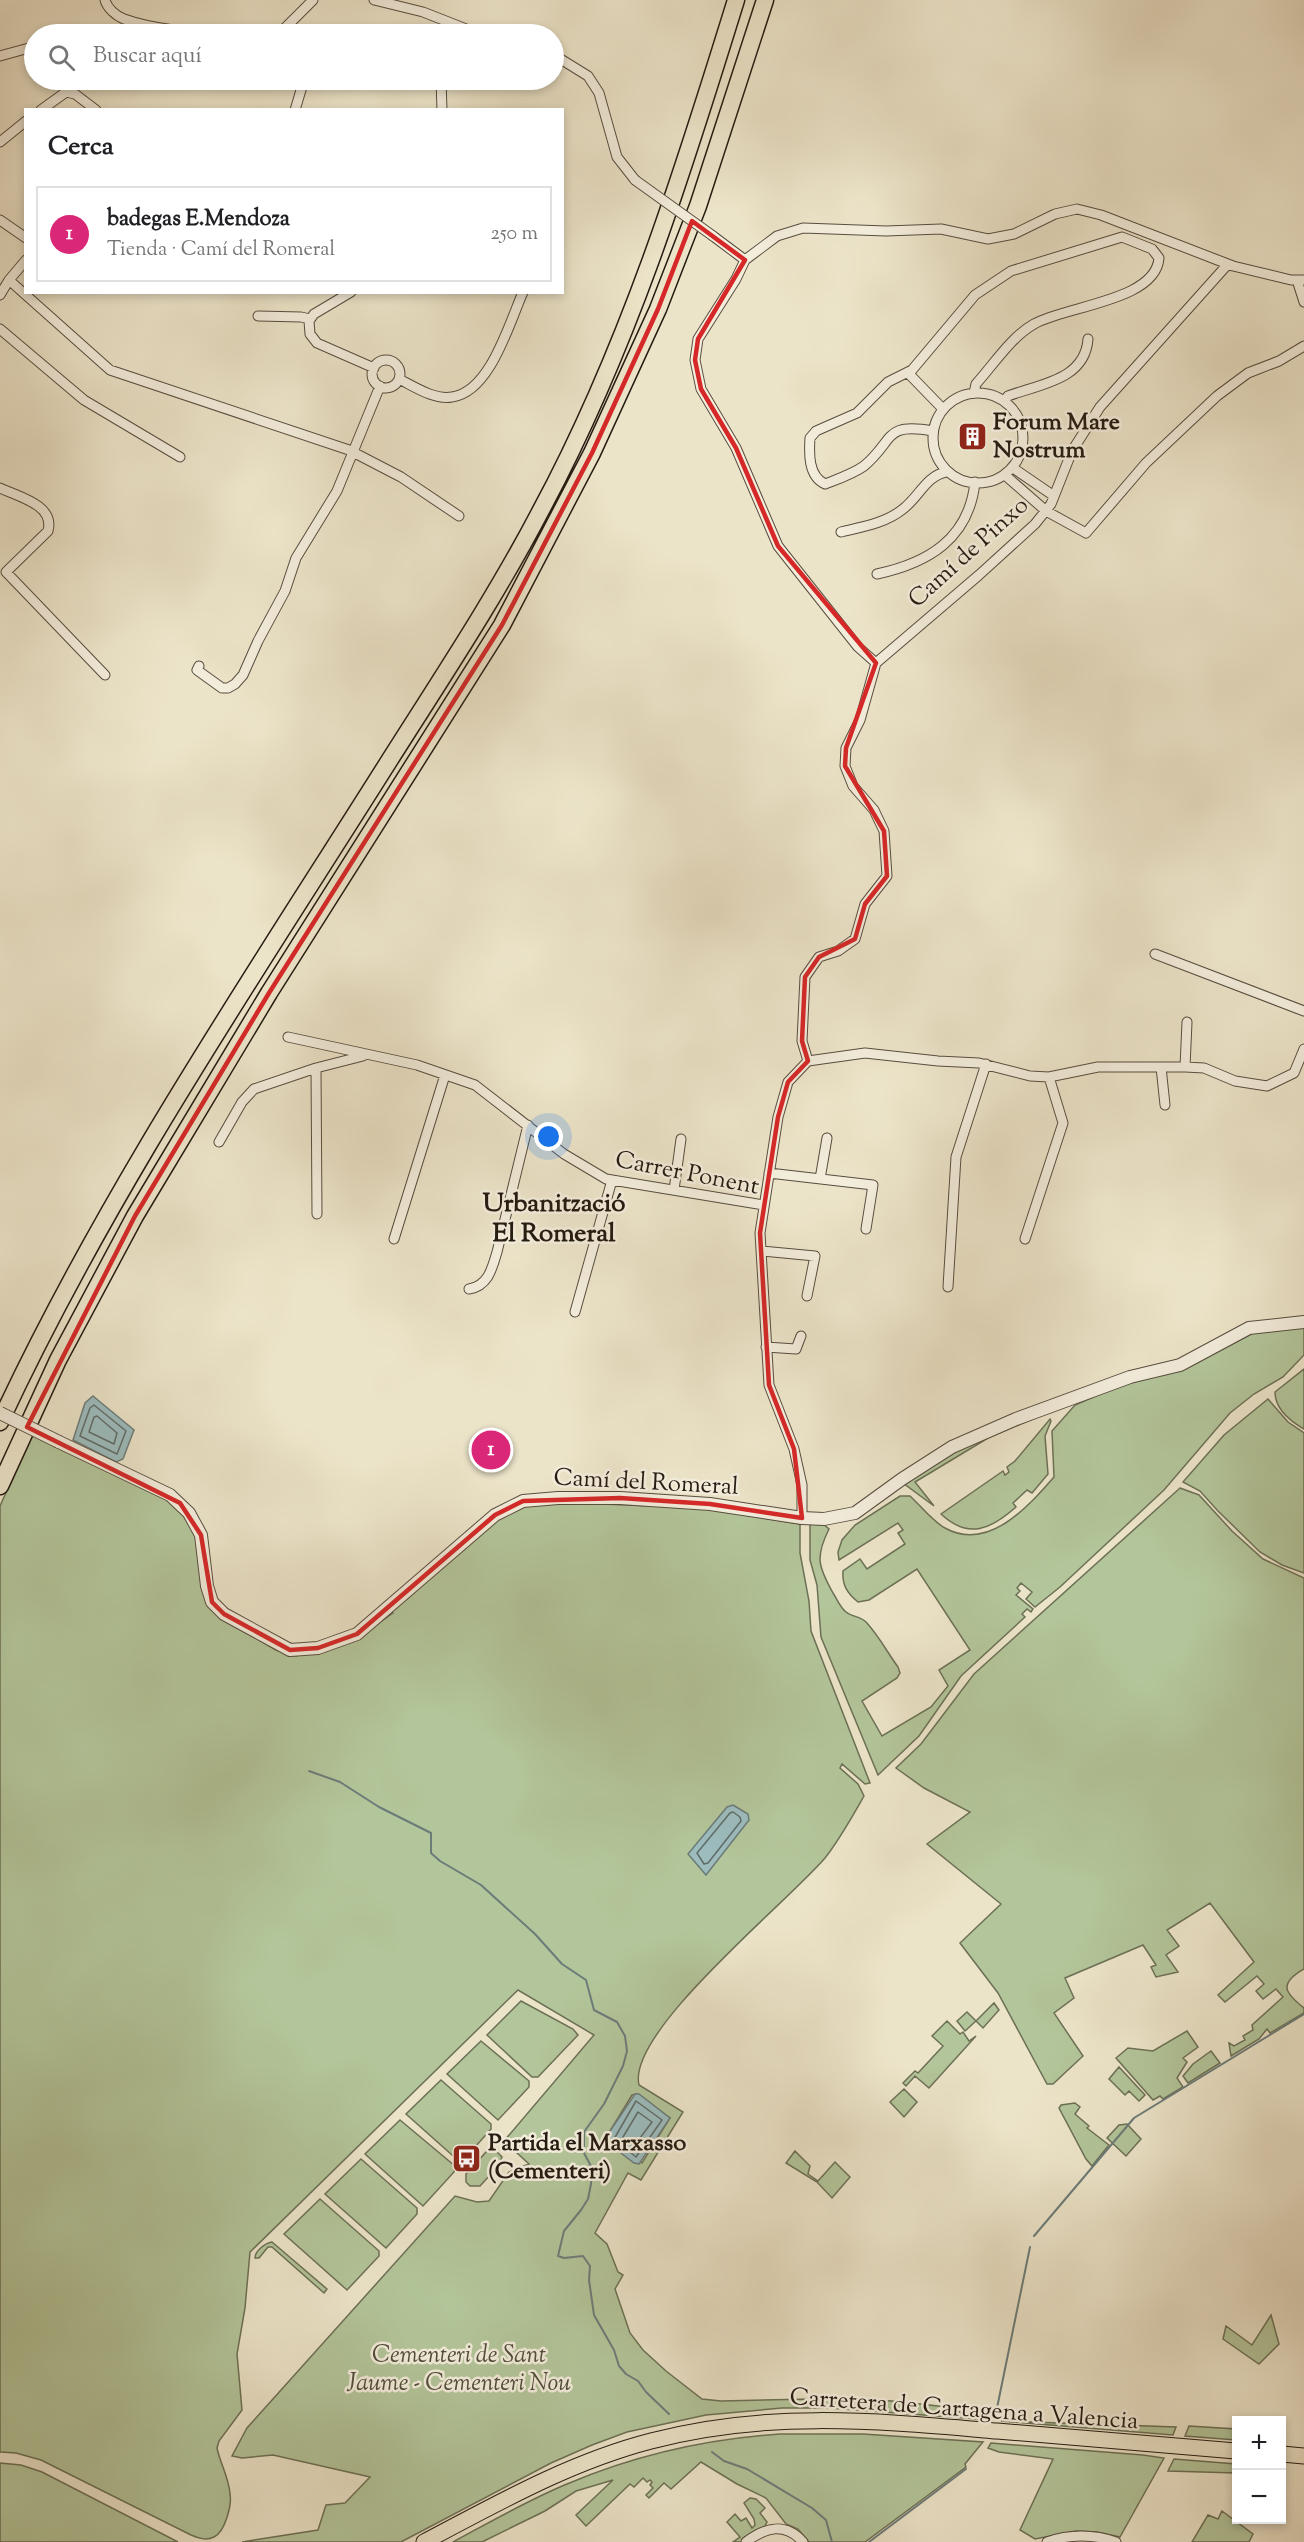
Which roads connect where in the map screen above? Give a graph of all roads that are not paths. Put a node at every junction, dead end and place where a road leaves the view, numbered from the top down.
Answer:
1 (105, 0) edge
2 (313, 0) edge
3 (374, 0) edge
4 (736, 0) edge
5 (765, 0) edge
6 (148, 24) edge
7 (294, 24) edge
8 (449, 24) edge
9 (24, 49) edge
10 (0, 56) edge
11 (564, 60) edge
12 (301, 90) edge
13 (441, 90) edge
14 (44, 108) edge
15 (93, 108) edge
16 (296, 108) edge
17 (442, 108) edge
18 (24, 123) edge
19 (0, 141) edge
20 (0, 220) edge
21 (24, 237) edge
22 (745, 260) junction
23 (24, 262) edge
24 (1231, 265) junction
25 (9, 280) junction
26 (1300, 280) edge
27 (24, 293) edge
28 (0, 294) edge
29 (25, 294) edge
30 (348, 294) edge
31 (522, 294) edge
32 (1304, 302) edge
33 (258, 316) dead end
34 (310, 319) junction
35 (0, 329) edge
36 (1088, 339) dead end
37 (1304, 346) edge
38 (374, 368) junction
39 (909, 373) junction
40 (399, 379) junction
41 (380, 386) junction
42 (974, 393) junction
43 (1004, 401) junction
44 (943, 409) junction
45 (933, 431) junction
46 (353, 452) junction
47 (180, 457) dead end
48 (1013, 468) junction
49 (946, 472) junction
50 (1005, 475) junction
51 (975, 482) junction
52 (0, 489) edge
53 (1054, 496) junction
54 (1046, 511) junction
55 (459, 516) dead end
56 (841, 532) dead end
57 (3, 570) edge
58 (877, 574) dead end
59 (876, 663) junction
60 (199, 666) dead end
61 (105, 675) dead end
62 (1155, 954) dead end
63 (1304, 1011) edge
64 (1188, 1022) dead end
65 (288, 1037) dead end
66 (1304, 1049) edge
67 (367, 1055) junction
68 (808, 1061) junction
69 (986, 1064) junction
70 (1161, 1066) junction
71 (1185, 1066) junction
72 (315, 1068) junction
73 (445, 1075) junction
74 (1049, 1077) junction
75 (1165, 1105) dead end
76 (528, 1125) junction
77 (827, 1138) dead end
78 (681, 1139) dead end
79 (219, 1142) dead end
80 (769, 1173) junction
81 (820, 1179) junction
82 (612, 1180) junction
83 (674, 1190) junction
84 (764, 1205) junction
85 (317, 1214) dead end
86 (866, 1229) dead end
87 (394, 1239) dead end
88 (1024, 1239) dead end
89 (761, 1251) junction
90 (948, 1287) dead end
91 (468, 1289) dead end
92 (807, 1296) dead end
93 (575, 1312) dead end
94 (1304, 1322) edge
95 (801, 1336) dead end
96 (766, 1347) junction
97 (0, 1413) edge
98 (0, 1422) edge
99 (0, 1486) edge
100 (802, 1518) junction
101 (1232, 2451) edge
102 (1286, 2454) edge
103 (1304, 2456) edge
104 (424, 2542) edge
105 (746, 2542) edge
106 (802, 2542) edge
107 (1047, 2542) edge
108 (1116, 2542) edge

1 - 6 street
2 - 7 street
3 - 8 street
4 - 98 highway
5 - 99 highway
9 - 10 street
11 - 22 street, bridge
12 - 16 street
13 - 17 street
14 - 15 street
18 - 19 street
20 - 21 street
22 - 24 street
22 - 59 street
23 - 25 street
24 - 26 street
24 - 53 street, Camí de Pinxo
25 - 27 street
25 - 28 street
26 - 32 street
29 - 46 street
30 - 34 street
31 - 40 street
33 - 34 street
34 - 38 street
35 - 47 street
36 - 43 street
37 - 54 street
38 - 40 street
38 - 41 street
39 - 42 street
39 - 44 street
39 - 45 street
40 - 41 street
41 - 46 street
42 - 43 street
42 - 44 street
43 - 48 street
44 - 45 street
45 - 49 street
46 - 55 street
46 - 60 street
48 - 50 street
48 - 53 street
49 - 51 street
49 - 56 street
50 - 51 street
50 - 54 street
51 - 58 street
52 - 57 street
53 - 54 street, Camí de Pinxo
54 - 59 street, Camí de Pinxo
57 - 61 street
59 - 68 street
62 - 63 street
64 - 71 street
65 - 67 street, Carrer Ponent
66 - 71 street
67 - 72 street
67 - 73 street, Carrer Ponent
68 - 69 street
68 - 80 street
69 - 74 street
69 - 90 street
70 - 71 street
70 - 74 street
70 - 75 street
72 - 79 street
72 - 85 street
73 - 76 street, Carrer Ponent
73 - 87 street
74 - 88 street
76 - 82 street, Carrer Ponent
76 - 91 street
77 - 81 street
78 - 83 street
80 - 81 street
80 - 84 street
81 - 86 street
82 - 83 street, Carrer Ponent
82 - 93 street
83 - 84 street, Carrer Ponent
84 - 89 street, Carrer Ponent
89 - 92 street
89 - 96 street, Carrer Ponent
94 - 100 street, Camí del Romeral
95 - 96 street
96 - 100 street, Carrer Ponent
97 - 100 street, Camí del Romeral, bridge
101 - 104 highway, Carretera de Cartagena a Valencia
102 - 103 highway
105 - 106 street
107 - 108 street

